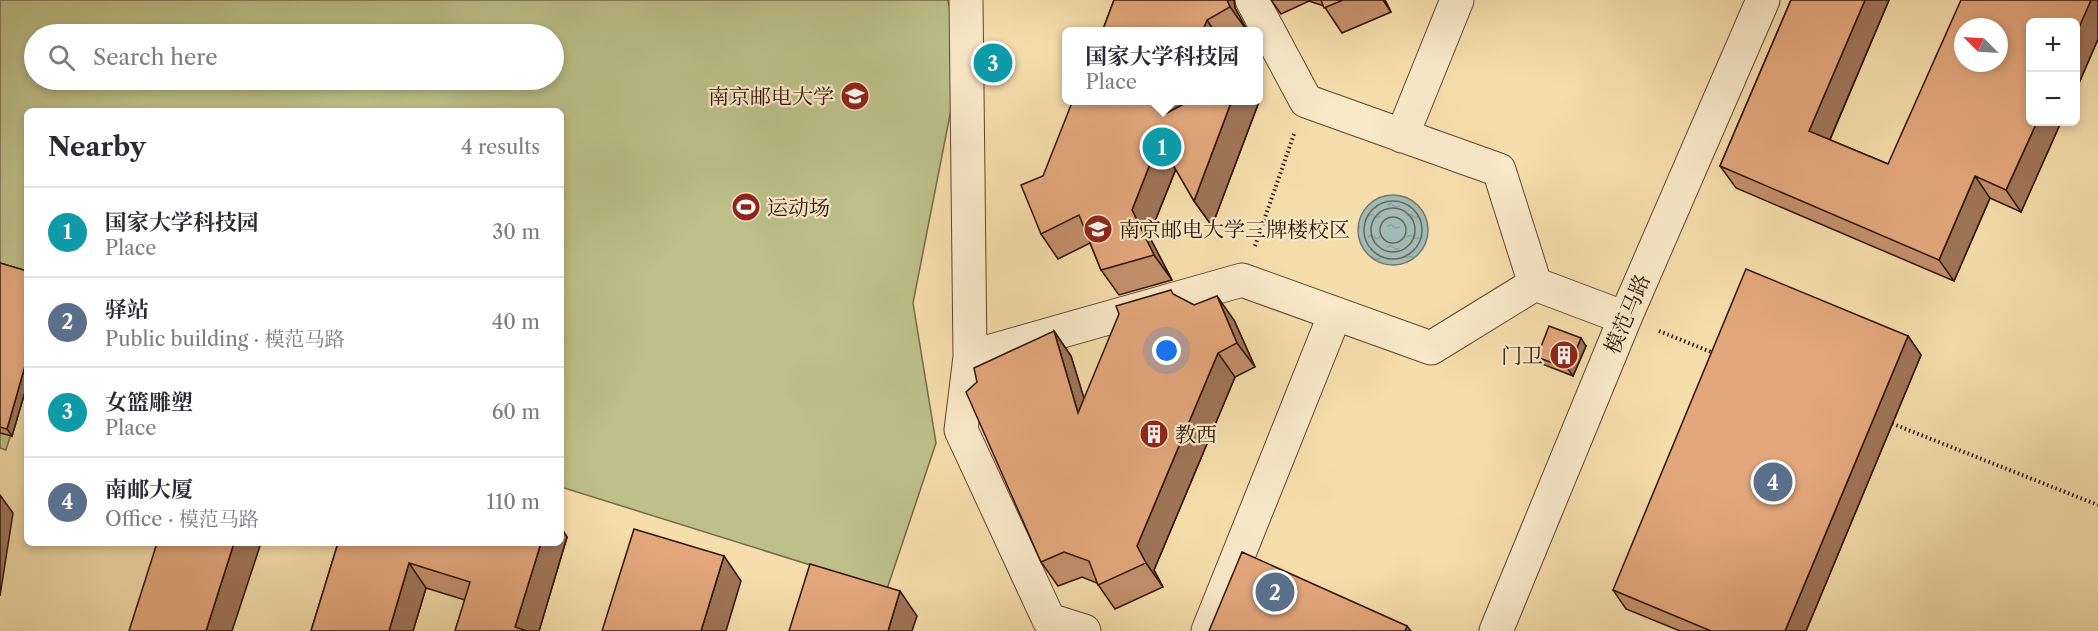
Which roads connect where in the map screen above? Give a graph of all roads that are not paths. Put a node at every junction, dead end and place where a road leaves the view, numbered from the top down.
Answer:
1 (966, 0) edge
2 (1252, 0) edge
3 (1457, 0) edge
4 (1763, 0) edge
5 (1402, 136) junction
6 (1536, 284) junction
7 (1335, 314) junction
8 (1625, 318) junction
9 (970, 357) junction
10 (1084, 631) edge
11 (1208, 631) edge
12 (1496, 631) edge

1 - 9 street
2 - 5 street
3 - 5 street
4 - 8 street, 模范马路
5 - 6 street
6 - 7 street
6 - 8 street
7 - 9 street
7 - 11 street
8 - 12 street, 模范马路
9 - 10 street

